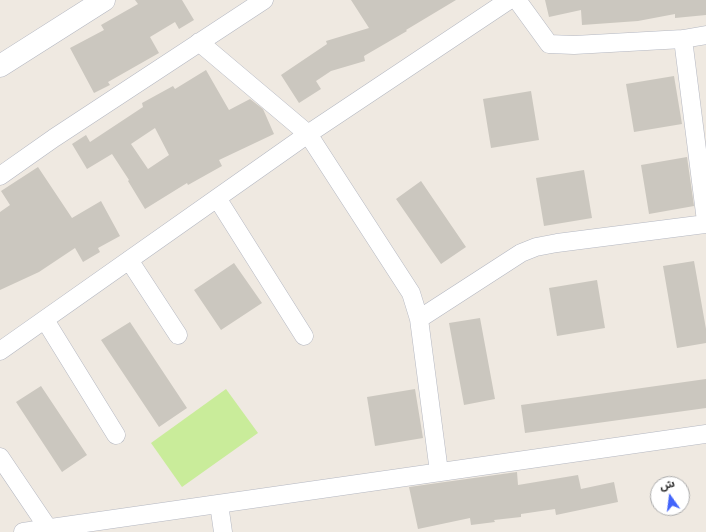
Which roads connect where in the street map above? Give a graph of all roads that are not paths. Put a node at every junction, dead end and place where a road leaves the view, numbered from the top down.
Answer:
1 (104, 0) edge
2 (264, 0) edge
3 (509, 0) edge
4 (517, 0) edge
5 (706, 35) edge
6 (683, 39) junction
7 (199, 42) junction
8 (0, 66) edge
9 (308, 134) junction
10 (0, 176) edge
11 (217, 198) junction
12 (706, 221) edge
13 (706, 224) edge
14 (129, 260) junction
15 (419, 319) junction
16 (45, 320) junction
17 (178, 335) dead end
18 (304, 336) dead end
19 (0, 351) edge
20 (706, 434) edge
21 (116, 435) dead end
22 (0, 458) edge
23 (439, 472) junction
24 (219, 504) junction
25 (48, 528) junction
26 (23, 532) edge
27 (223, 532) edge

1 - 8 street
2 - 7 street
3 - 9 street
4 - 6 street
5 - 6 street
6 - 12 street
7 - 9 street
7 - 10 street
9 - 11 street
9 - 15 street
11 - 14 street
11 - 18 street
13 - 15 street
14 - 16 street
14 - 17 street
15 - 23 street
16 - 19 street
16 - 21 street
20 - 23 street
22 - 25 street
23 - 24 street
24 - 25 street
24 - 27 street
25 - 26 street

